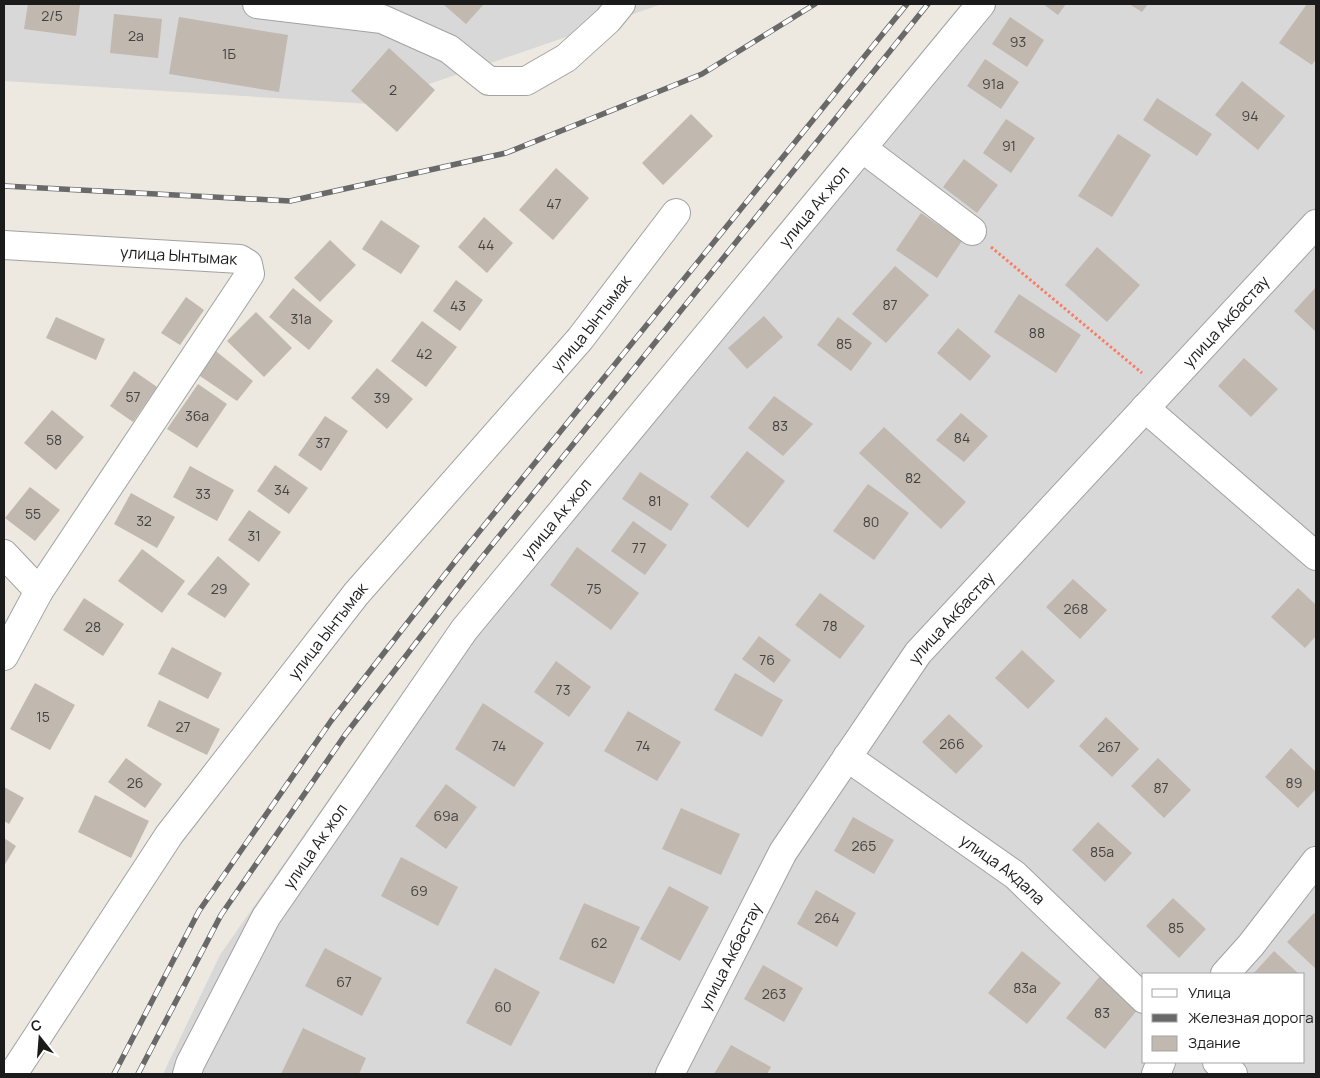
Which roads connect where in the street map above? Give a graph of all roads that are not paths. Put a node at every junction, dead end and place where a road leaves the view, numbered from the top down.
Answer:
1 (257, 4) edge
2 (621, 4) edge
3 (981, 4) edge
4 (302, 6) edge
5 (862, 148) junction
6 (676, 213) dead end
7 (1316, 224) edge
8 (972, 231) road end
9 (4, 245) edge
10 (1153, 399) junction
11 (4, 554) edge
12 (1316, 556) edge
13 (39, 592) junction
14 (4, 656) edge
15 (847, 757) junction
16 (1316, 861) edge
17 (1226, 973) edge
18 (1142, 997) edge
19 (1218, 1063) edge
20 (13, 1074) edge
21 (187, 1074) edge
22 (670, 1074) edge
23 (1233, 1074) edge

1 - 4 street
2 - 4 street
3 - 5 street, улица Ак жол
5 - 8 street
5 - 21 street, улица Ак жол
6 - 20 street, улица Ынтымак
7 - 10 street, улица Акбастау
9 - 13 street, улица Ынтымак
10 - 12 street
10 - 15 street, улица Акбастау
11 - 13 street
13 - 14 street, улица Ынтымак
15 - 18 street, улица Акдала
15 - 22 street, улица Акбастау
16 - 17 street
19 - 23 street

